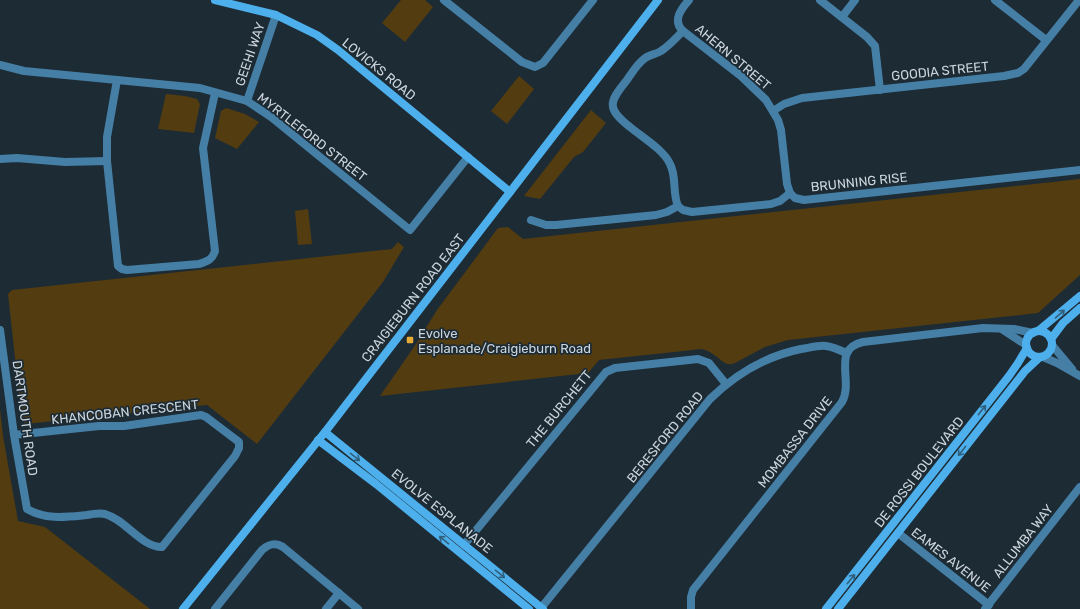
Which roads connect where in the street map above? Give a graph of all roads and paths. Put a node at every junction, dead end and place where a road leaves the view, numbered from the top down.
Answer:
1 (215, 0) edge
2 (444, 0) edge
3 (593, 0) edge
4 (658, 0) edge
5 (689, 0) edge
6 (820, 0) edge
7 (855, 0) edge
8 (995, 0) edge
9 (1078, 3) edge
10 (276, 15) junction
11 (842, 17) junction
12 (683, 31) junction
13 (1046, 40) junction
14 (0, 65) edge
15 (117, 80) junction
16 (880, 90) junction
17 (215, 92) junction
18 (247, 101) junction
19 (773, 111) junction
20 (468, 157) junction
21 (0, 159) edge
22 (107, 161) junction
23 (1080, 170) edge
24 (510, 192) junction
25 (790, 193) junction
26 (678, 206) junction
27 (531, 220) dead end
28 (1080, 296) edge
29 (1080, 308) edge
30 (1002, 329) junction
31 (0, 330) edge
32 (1036, 332) junction
33 (1051, 342) junction
34 (1026, 347) junction
35 (846, 353) junction
36 (1042, 357) junction
37 (1078, 374) edge
38 (726, 384) junction
39 (325, 432) junction
40 (14, 435) junction
41 (318, 440) junction
42 (1080, 488) edge
43 (27, 509) joint
44 (898, 533) junction
45 (464, 545) junction
46 (458, 552) junction
47 (339, 593) junction
48 (987, 607) edge
49 (184, 609) edge
50 (215, 609) edge
51 (326, 609) edge
52 (358, 609) edge
53 (528, 609) edge
54 (541, 609) edge
55 (691, 609) edge
56 (826, 609) edge
57 (838, 609) edge

1 - 10 street, LOVICKS ROAD
2 - 3 street
4 - 24 street, CRAIGIEBURN ROAD EAST
5 - 12 street
6 - 11 street
7 - 11 street
8 - 13 street
9 - 13 street, GOODIA STREET
10 - 18 street, GEEHI WAY
10 - 20 street, LOVICKS ROAD
11 - 16 street
12 - 19 street, AHERN STREET
12 - 26 street
13 - 16 street, GOODIA STREET
14 - 15 street, MYRTLEFORD STREET
15 - 17 street, MYRTLEFORD STREET
15 - 22 street
16 - 19 street, GOODIA STREET
17 - 18 street, MYRTLEFORD STREET
17 - 22 street
18 - 20 street, MYRTLEFORD STREET
19 - 25 street, AHERN STREET
20 - 24 street, LOVICKS ROAD
21 - 22 street
23 - 25 street, BRUNNING RISE
24 - 39 street, CRAIGIEBURN ROAD EAST
25 - 26 street
26 - 27 street
32 -> 28 street
29 - 33 street
30 - 32 street
30 - 34 street
30 - 35 street
31 - 40 street, DARTMOUTH ROAD
32 - 33 street
32 - 34 street
33 - 36 street
33 - 37 street
34 - 36 street
56 -> 34 street, DE ROSSI BOULEVARD
35 - 38 street, BERESFORD ROAD
35 - 55 street, MOMBASSA DRIVE
36 - 37 street
36 -> 44 street, DE ROSSI BOULEVARD
38 - 45 street, THE BURCHETT
38 - 54 street, BERESFORD ROAD
39 - 41 street, CRAIGIEBURN ROAD EAST
39 -> 45 street, EVOLVE ESPLANADE
40 - 43 street, DARTMOUTH ROAD
40 - 43 street, KHANCOBAN CRESCENT
46 -> 41 street, EVOLVE ESPLANADE
41 - 49 street, CRAIGIEBURN ROAD EAST
42 - 48 street, ALLUMBA WAY
44 - 48 street, EAMES AVENUE
44 - 57 street, DE ROSSI BOULEVARD
45 - 46 street
45 -> 54 street, EVOLVE ESPLANADE
46 - 53 street, EVOLVE ESPLANADE
47 - 50 street
47 - 51 street
47 - 52 street

